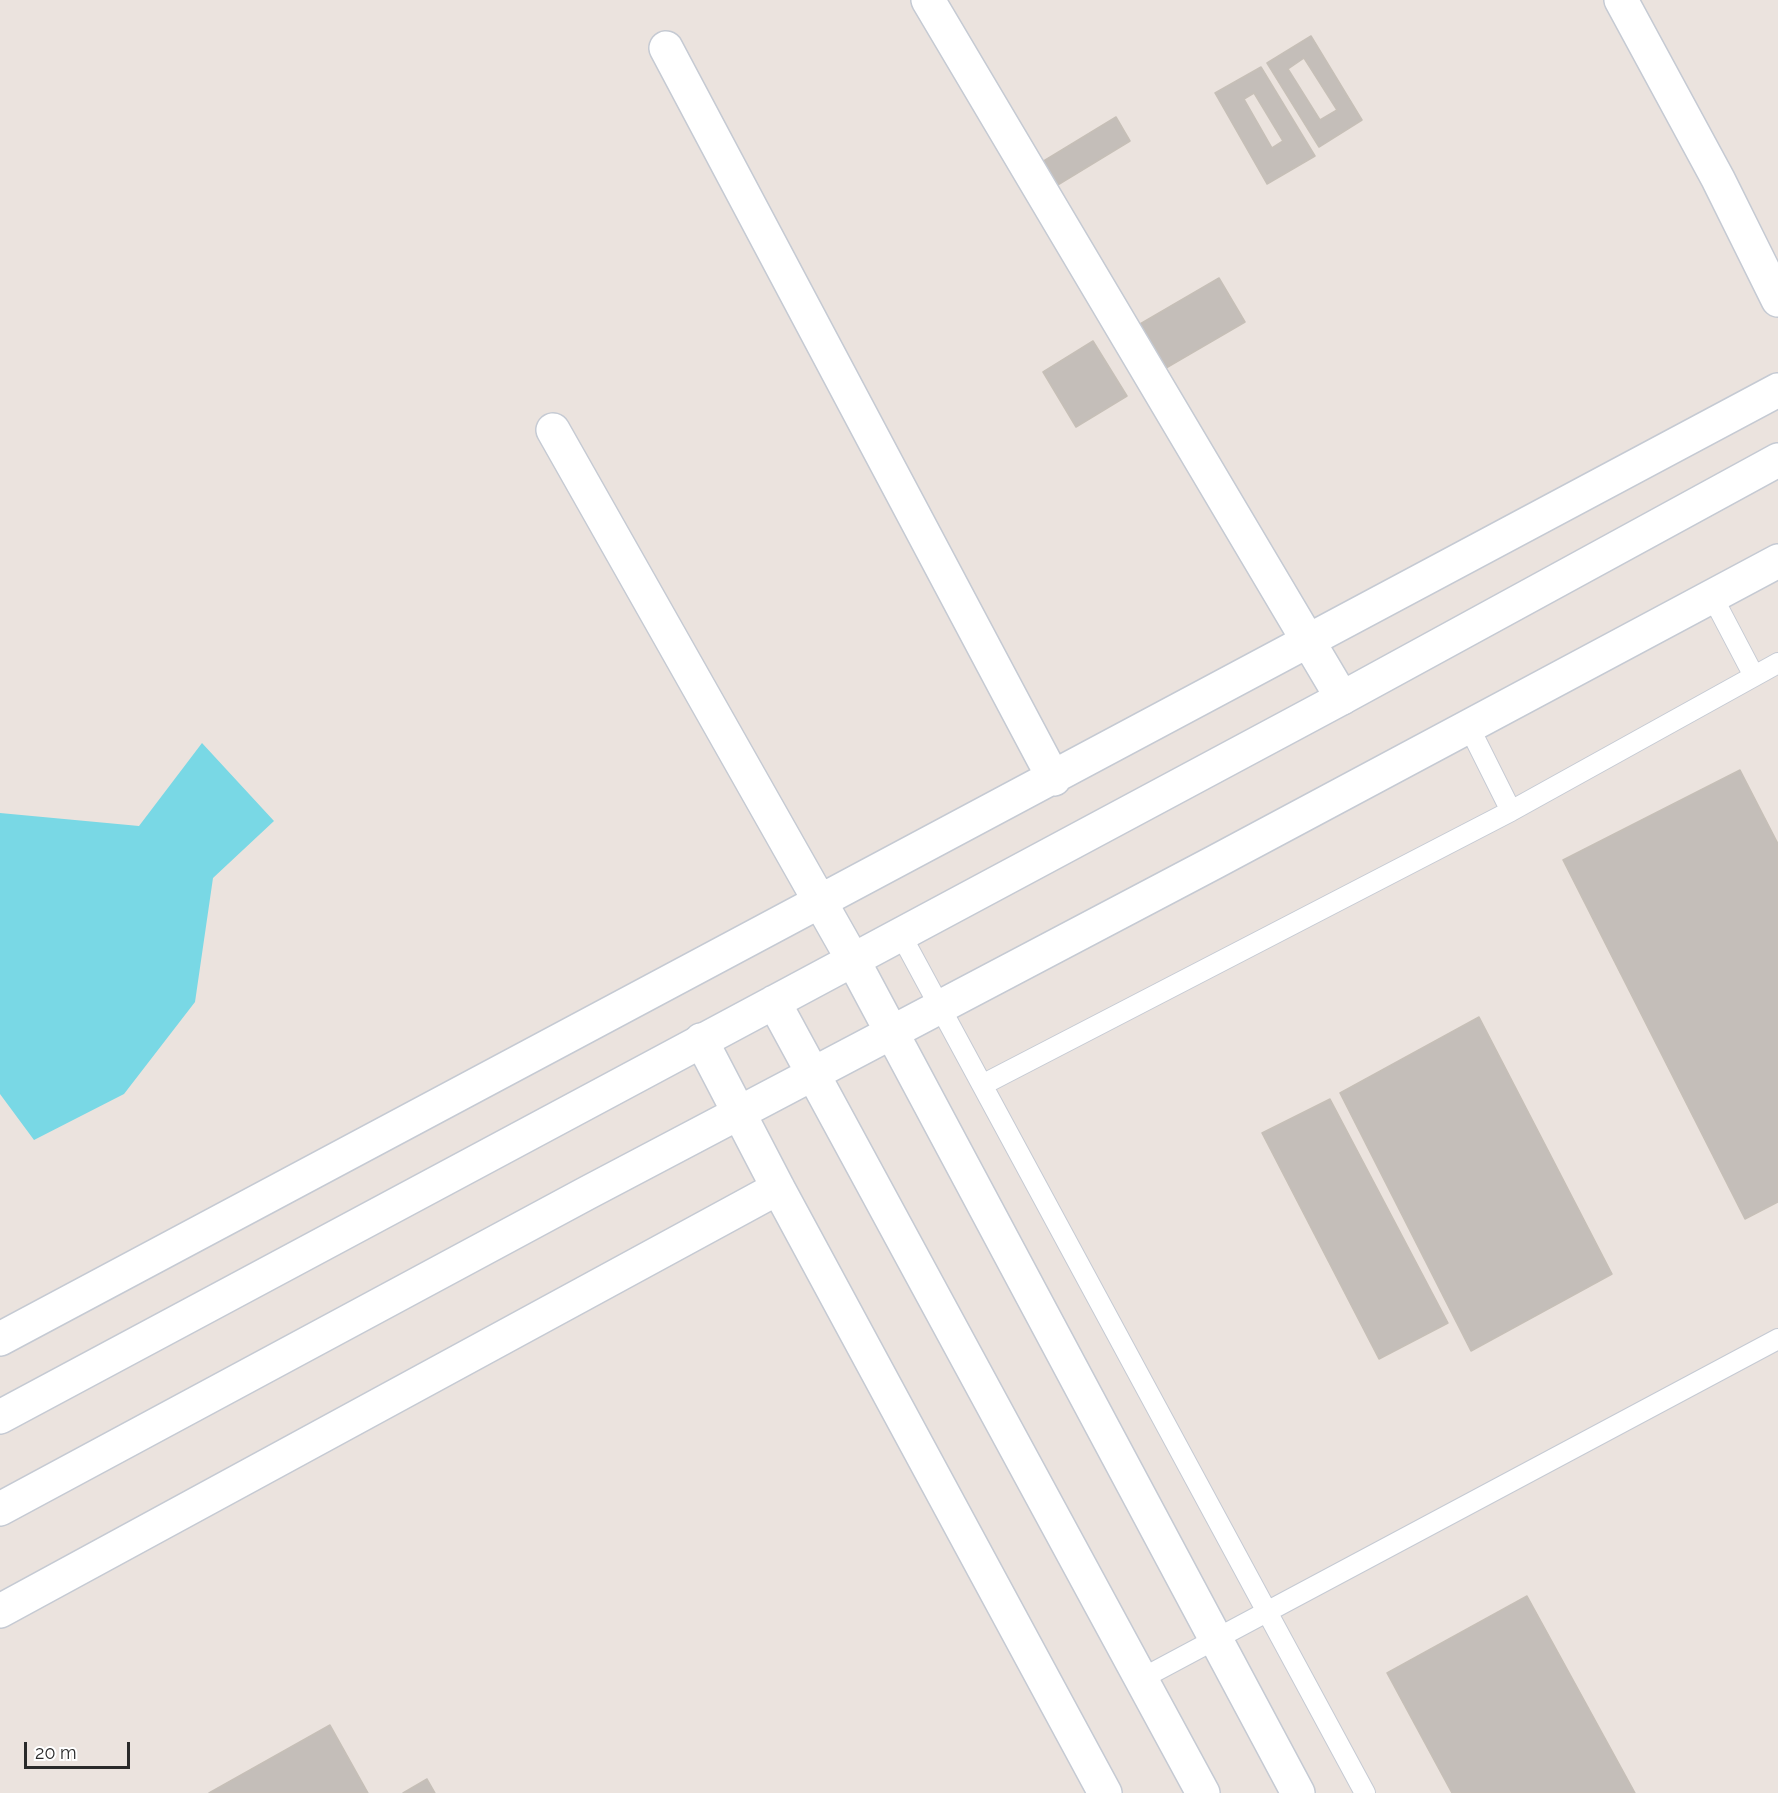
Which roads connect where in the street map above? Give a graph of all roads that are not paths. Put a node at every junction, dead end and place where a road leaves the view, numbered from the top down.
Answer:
1 (928, 0) edge
2 (1621, 0) edge
3 (666, 48) dead end
4 (1778, 300) edge
5 (1778, 390) edge
6 (553, 430) dead end
7 (1778, 460) edge
8 (1778, 561) edge
9 (1712, 596) junction
10 (1310, 642) junction
11 (1778, 663) edge
12 (1754, 676) junction
13 (1342, 698) junction
14 (1469, 727) junction
15 (1053, 779) junction
16 (1511, 811) junction
17 (819, 901) junction
18 (901, 935) junction
19 (853, 960) junction
20 (774, 1002) junction
21 (940, 1006) junction
22 (893, 1032) junction
23 (701, 1040) junction
24 (813, 1074) junction
25 (984, 1084) junction
26 (738, 1112) junction
27 (778, 1188) junction
28 (0, 1339) edge
29 (1778, 1339) edge
30 (0, 1418) edge
31 (0, 1509) edge
32 (0, 1611) edge
33 (1265, 1613) junction
34 (1217, 1637) junction
35 (1141, 1678) junction
36 (1105, 1793) edge
37 (1203, 1793) edge
38 (1298, 1793) edge
39 (1365, 1793) edge

1 - 10 street
2 - 4 street
3 - 15 street
5 - 10 street
6 - 17 street
7 - 13 street
8 - 9 street
9 - 12 lane
9 - 14 street
10 - 13 street
10 - 15 street
11 - 12 lane
12 - 16 lane
13 - 18 street
14 - 16 lane
14 - 21 street
15 - 17 street
16 - 25 lane
17 - 19 street
17 - 28 street
18 - 19 street
18 - 21 lane
19 - 20 street
19 - 22 street
20 - 23 street
20 - 24 street
21 - 22 street
21 - 25 lane
22 - 24 street
22 - 34 street
23 - 26 street
23 - 30 street
24 - 26 street
24 - 35 street
25 - 33 lane
26 - 27 street
26 - 31 street
27 - 32 street
27 - 36 street
29 - 33 lane
33 - 34 lane
33 - 39 lane
34 - 35 lane
34 - 38 street
35 - 37 street

